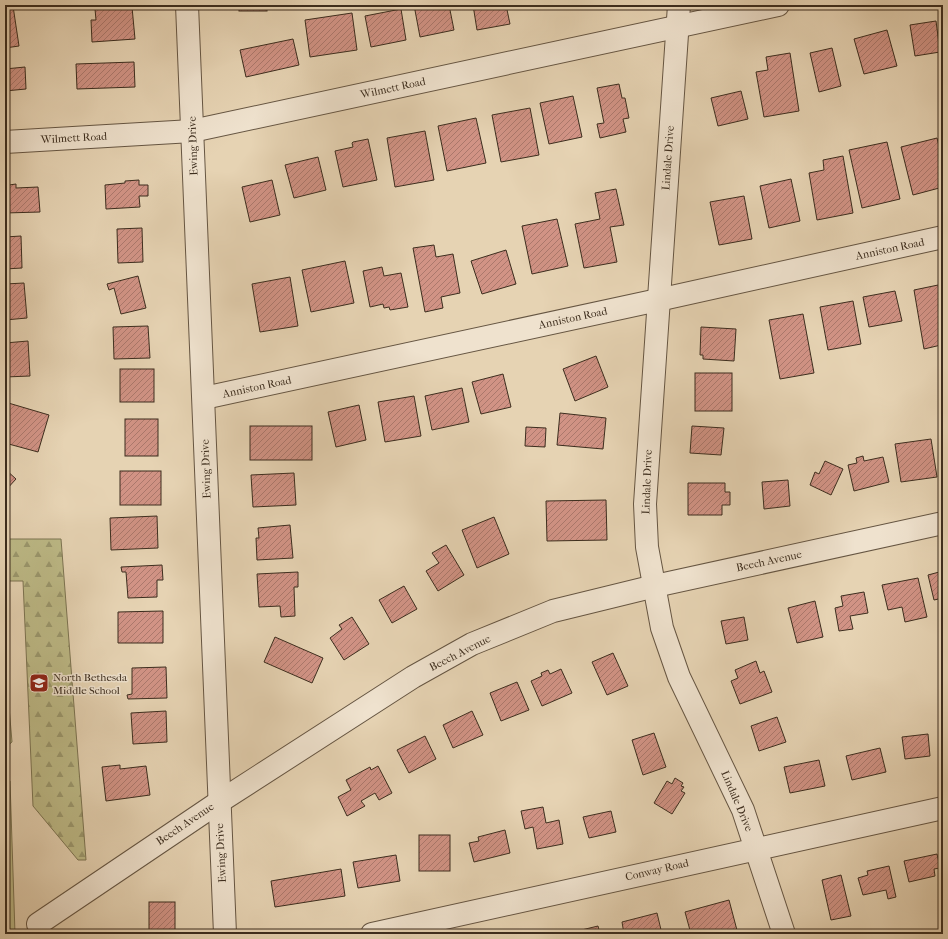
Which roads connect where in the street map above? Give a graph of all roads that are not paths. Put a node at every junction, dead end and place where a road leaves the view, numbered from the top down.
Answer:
1 (187, 5) edge
2 (679, 5) edge
3 (778, 5) edge
4 (678, 27) junction
5 (192, 131) junction
6 (5, 142) edge
7 (943, 237) edge
8 (658, 300) junction
9 (204, 398) junction
10 (943, 523) edge
11 (655, 586) junction
12 (219, 802) junction
13 (943, 808) edge
14 (756, 848) junction
15 (38, 924) dead end
16 (225, 934) edge
17 (372, 934) edge
18 (784, 934) edge

1 - 5 street, Ewing Drive
2 - 4 street, Lindale Drive
3 - 4 street, Wilmett Road
4 - 5 street, Wilmett Road
4 - 8 street, Lindale Drive
5 - 6 street, Wilmett Road
5 - 9 street, Ewing Drive
7 - 8 street, Anniston Road
8 - 9 street, Anniston Road
8 - 11 street, Lindale Drive
9 - 12 street, Ewing Drive
10 - 11 street, Beech Avenue
11 - 12 street, Beech Avenue
11 - 14 street, Lindale Drive
12 - 15 street, Beech Avenue
12 - 16 street, Ewing Drive
13 - 14 street, Conway Road
14 - 17 street, Conway Road
14 - 18 street, Lindale Drive

